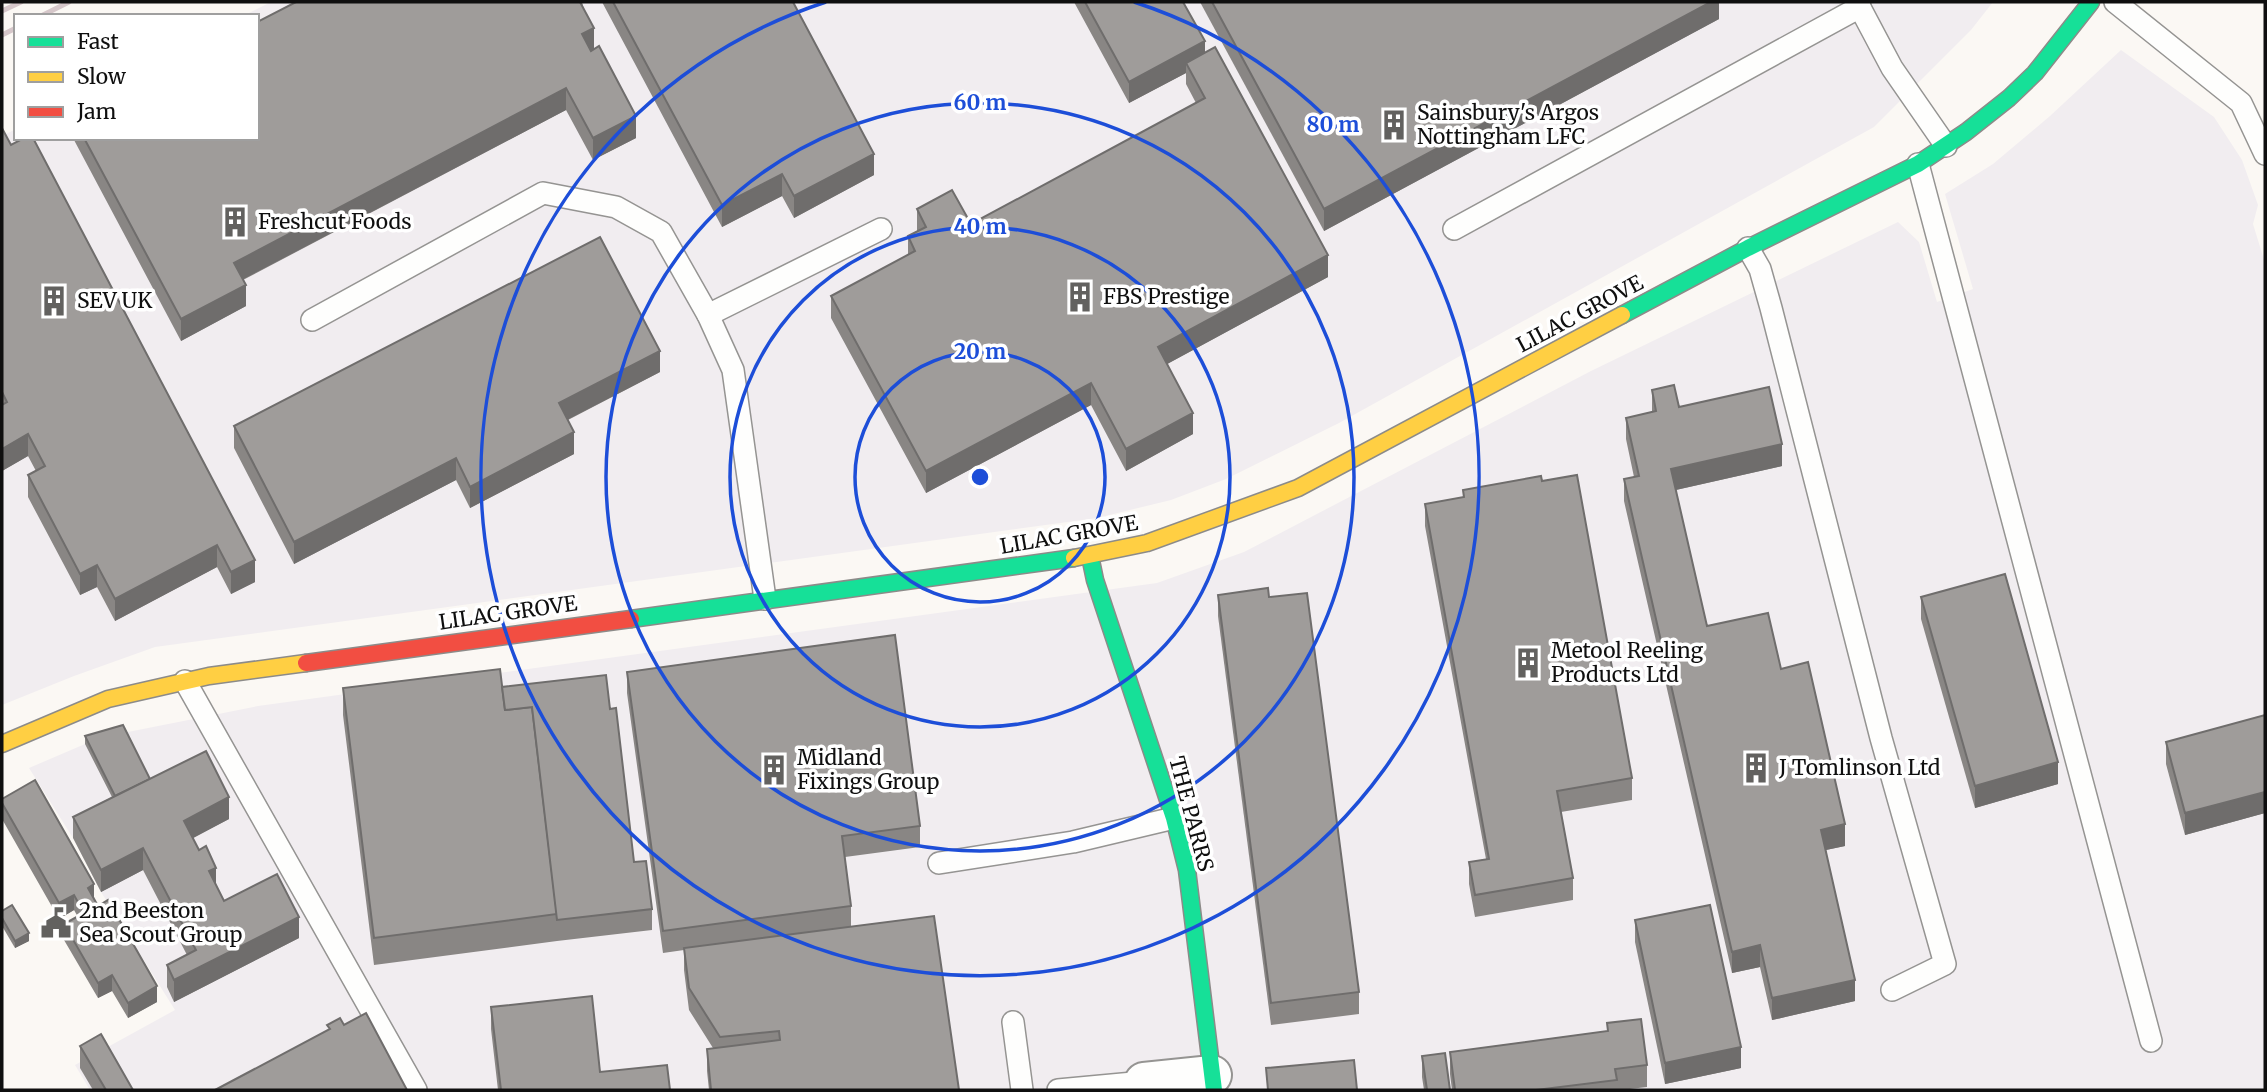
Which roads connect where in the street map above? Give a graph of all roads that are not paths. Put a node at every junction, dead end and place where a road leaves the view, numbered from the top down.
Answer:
1 (2091, 2) edge
2 (2115, 2) edge
3 (1859, 5) edge
4 (1946, 146) junction
5 (2265, 154) edge
6 (1918, 164) junction
7 (881, 229) dead end
8 (1454, 229) dead end
9 (1748, 248) junction
10 (708, 315) junction
11 (312, 320) dead end
12 (1090, 556) junction
13 (765, 599) junction
14 (184, 681) junction
15 (2, 744) edge
16 (1174, 818) junction
17 (939, 863) dead end
18 (1892, 990) dead end
19 (1013, 1022) dead end
20 (2151, 1041) dead end
21 (1144, 1082) joint
22 (1213, 1083) edge
23 (416, 1090) edge
24 (1022, 1090) edge
25 (1058, 1090) edge

1 - 4 street, LILAC GROVE
2 - 5 lane
3 - 4 lane
3 - 8 lane
4 - 6 street, LILAC GROVE
6 - 9 street, LILAC GROVE
6 - 20 lane
7 - 10 lane
9 - 12 street, LILAC GROVE
9 - 18 lane
10 - 11 lane
10 - 13 lane
12 - 13 street, LILAC GROVE
12 - 16 street, THE PARRS
13 - 14 street, LILAC GROVE
14 - 15 street, LILAC GROVE
14 - 23 lane
16 - 17 lane
16 - 22 street, THE PARRS
19 - 24 lane
21 - 22 street
21 - 25 lane

